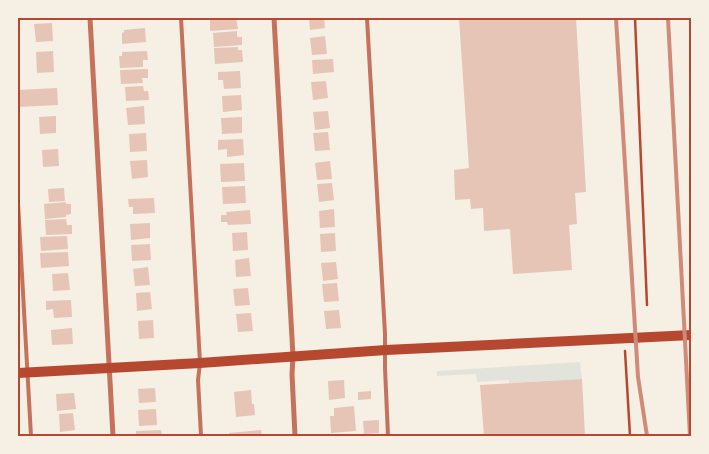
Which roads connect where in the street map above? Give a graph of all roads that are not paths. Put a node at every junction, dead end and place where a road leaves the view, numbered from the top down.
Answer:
1 (90, 18) edge
2 (181, 18) edge
3 (274, 18) edge
4 (368, 18) edge
5 (18, 204) edge
6 (692, 335) edge
7 (386, 350) junction
8 (292, 356) junction
9 (200, 363) junction
10 (109, 369) junction
11 (22, 373) edge
12 (30, 436) edge
13 (113, 436) edge
14 (201, 436) edge
15 (295, 436) edge
16 (388, 436) edge

1 - 10 street
2 - 9 lane
3 - 8 street
4 - 7 lane
5 - 11 lane
6 - 7 main road
7 - 8 main road
7 - 16 lane
8 - 9 main road
8 - 15 street
9 - 10 main road
9 - 14 lane
10 - 11 main road
10 - 13 street
11 - 12 lane

